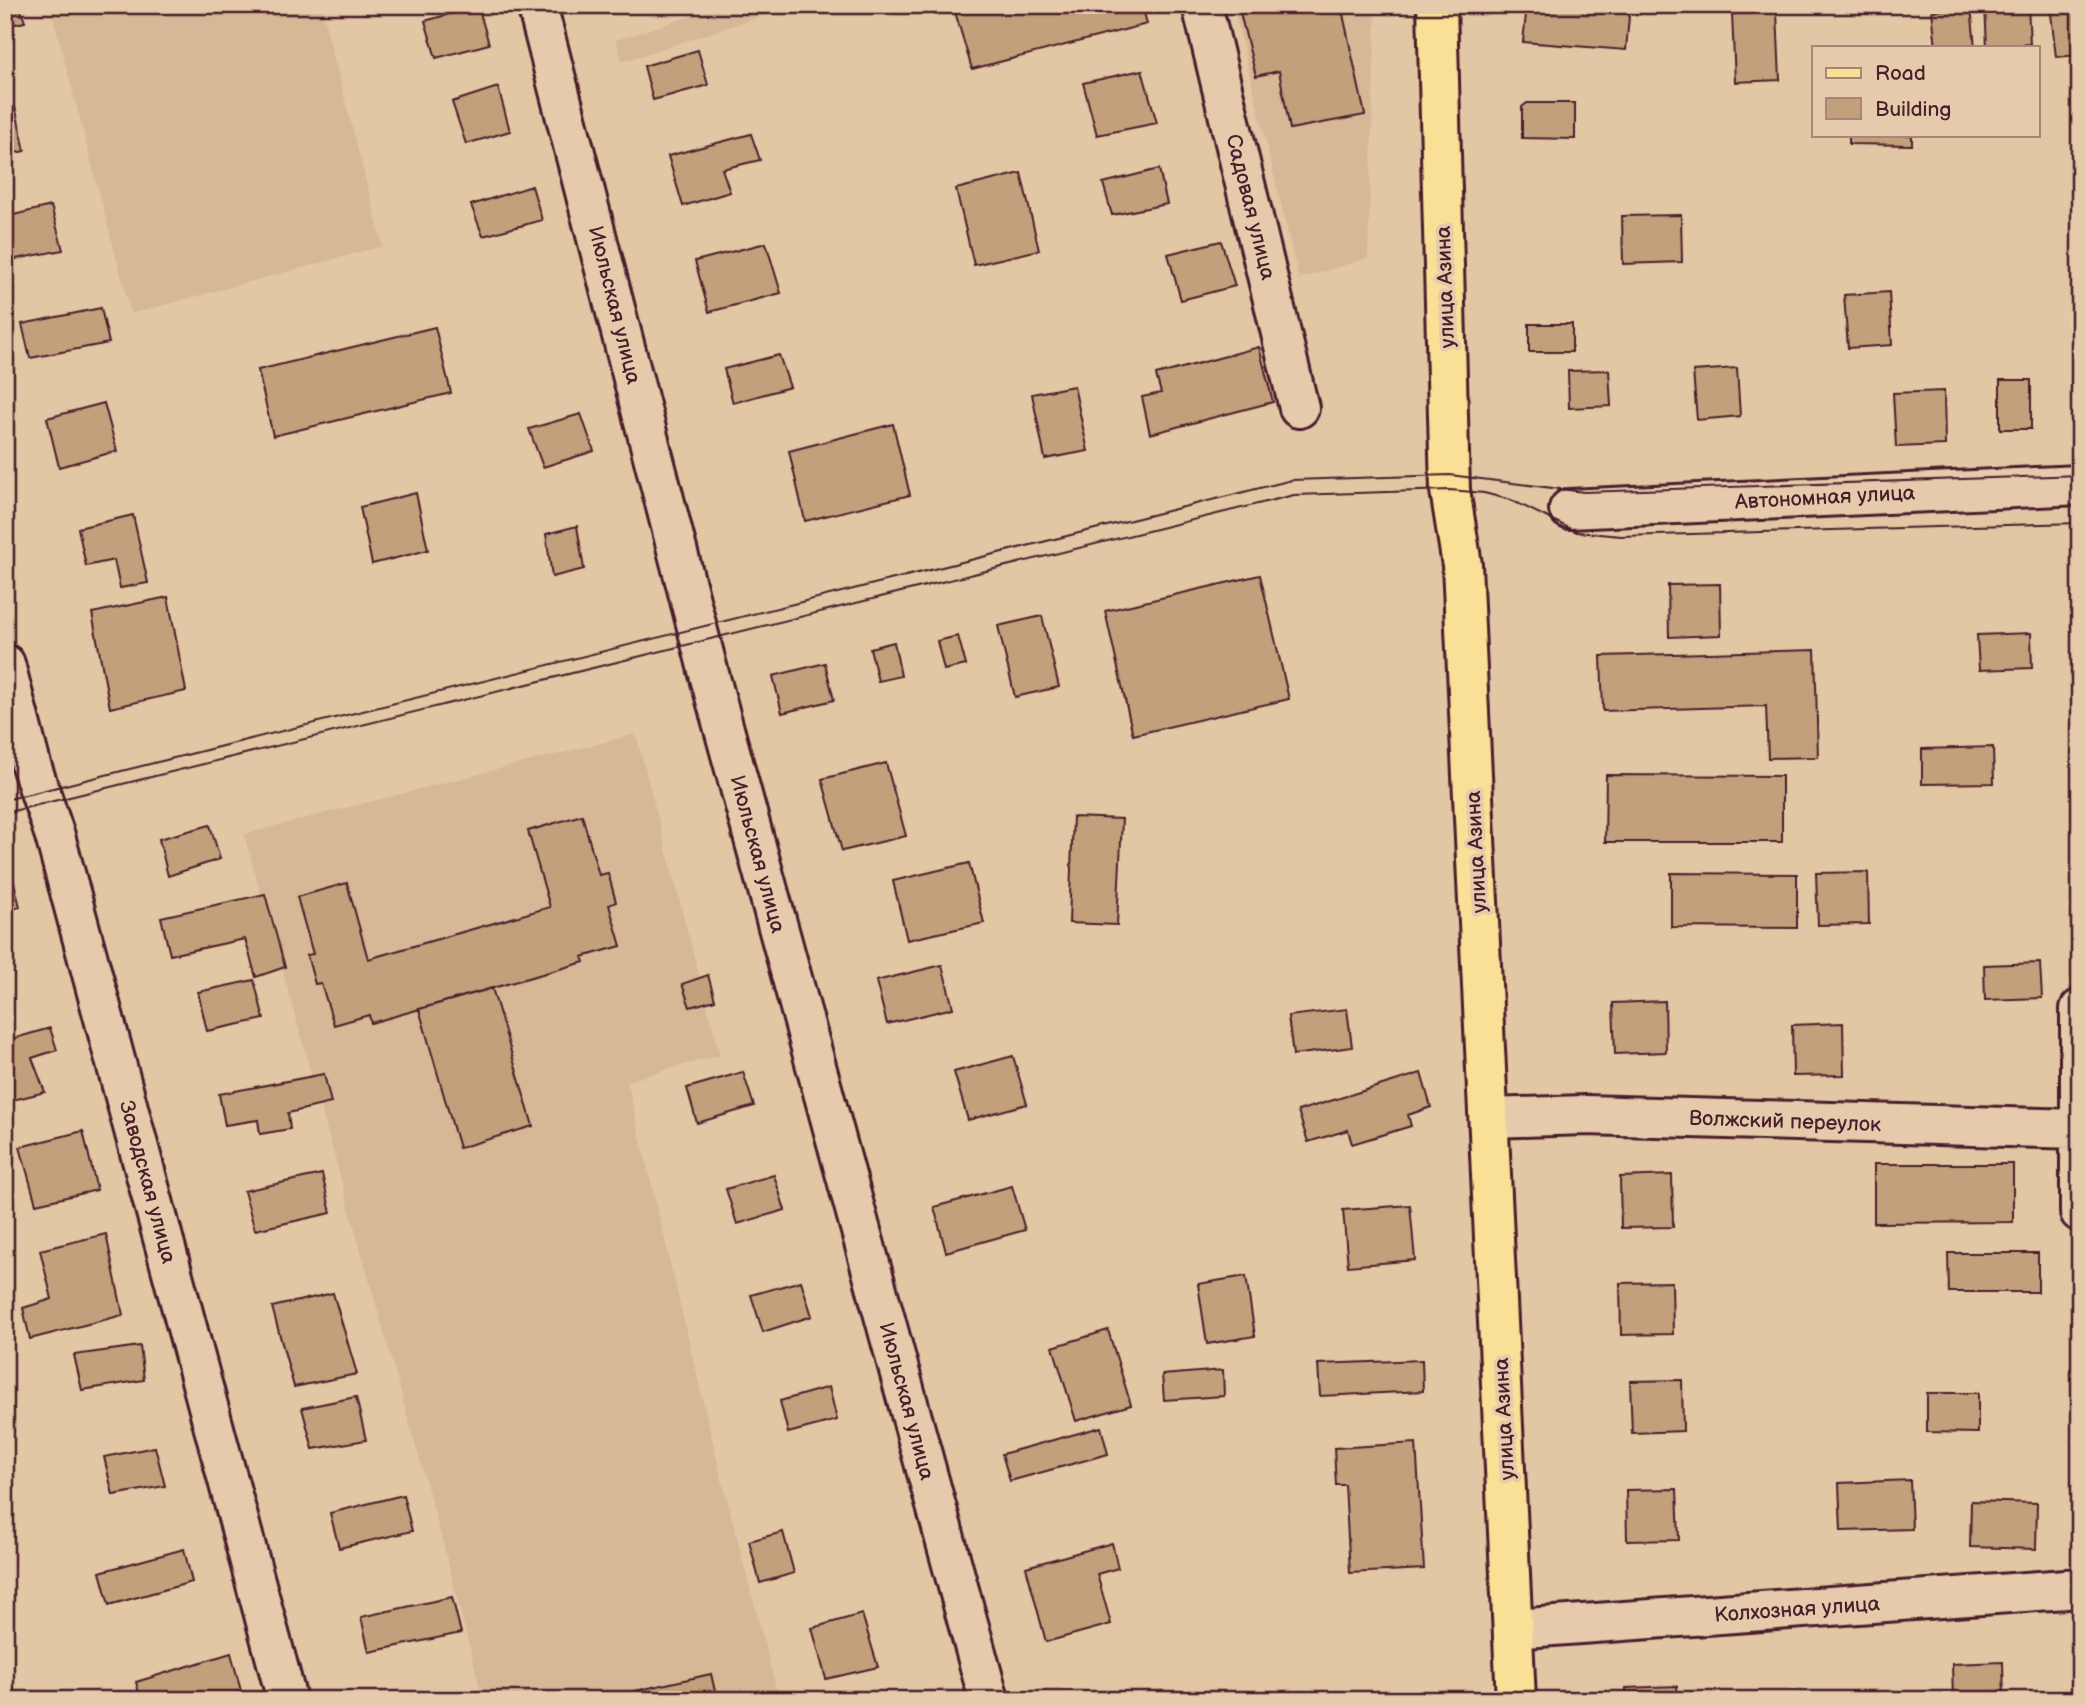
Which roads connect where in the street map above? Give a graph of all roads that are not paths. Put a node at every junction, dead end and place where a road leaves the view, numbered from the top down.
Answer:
1 (537, 5) edge
2 (1202, 5) edge
3 (1437, 5) edge
4 (1299, 408) dead end
5 (2080, 485) edge
6 (1569, 509) dead end
7 (5, 664) edge
8 (2080, 1009) edge
9 (1490, 1118) junction
10 (2079, 1129) edge
11 (2080, 1212) edge
12 (2080, 1588) edge
13 (1513, 1629) junction
14 (287, 1700) edge
15 (989, 1700) edge
16 (1516, 1700) edge

1 - 15 street, Июльская улица
2 - 4 street, Садовая улица
3 - 9 main road, улица Азина
5 - 6 street, Автономная улица
7 - 14 street, Заводская улица
8 - 10 street
9 - 10 street, Волжский переулок
9 - 13 main road, улица Азина
10 - 11 street
12 - 13 street, Колхозная улица
13 - 16 main road, улица Азина

